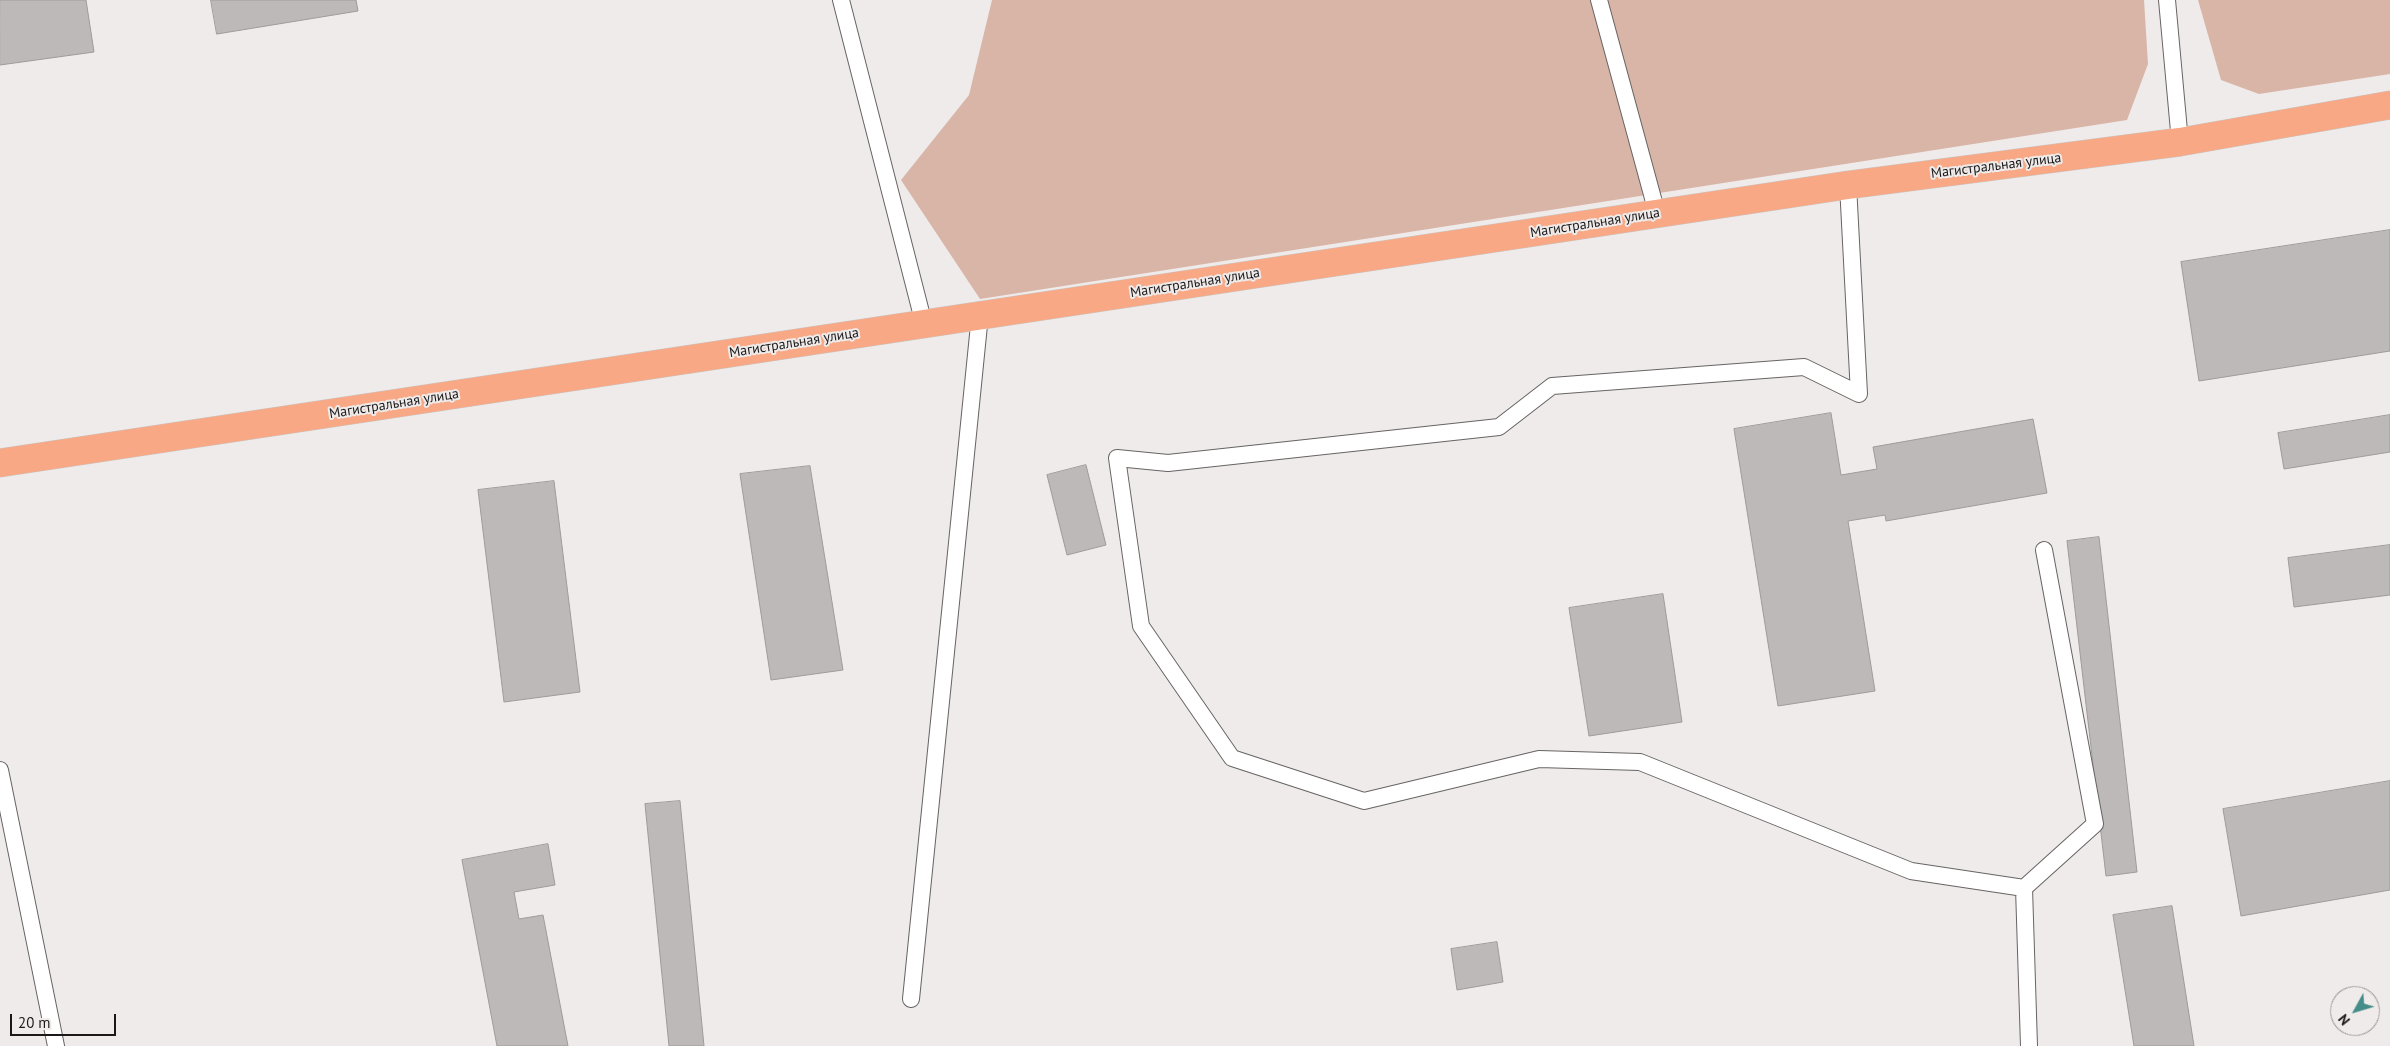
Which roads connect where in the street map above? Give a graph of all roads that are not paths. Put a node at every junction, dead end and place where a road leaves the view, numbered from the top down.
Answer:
1 (841, 0) edge
2 (1599, 0) edge
3 (2167, 0) edge
4 (2390, 105) edge
5 (2180, 142) junction
6 (1848, 185) junction
7 (1657, 214) junction
8 (980, 316) junction
9 (924, 324) junction
10 (0, 463) edge
11 (2044, 550) dead end
12 (0, 770) edge
13 (2024, 888) junction
14 (911, 999) dead end
15 (56, 1046) edge
16 (2029, 1046) edge

1 - 9 lane
2 - 7 lane
3 - 5 lane
4 - 5 main road, Магистральная улица
5 - 6 main road, Магистральная улица
6 - 7 main road, Магистральная улица
6 - 13 lane
7 - 8 main road, Магистральная улица
8 - 9 main road, Магистральная улица
8 - 14 lane
9 - 10 main road, Магистральная улица
11 - 13 lane
12 - 15 lane
13 - 16 lane

